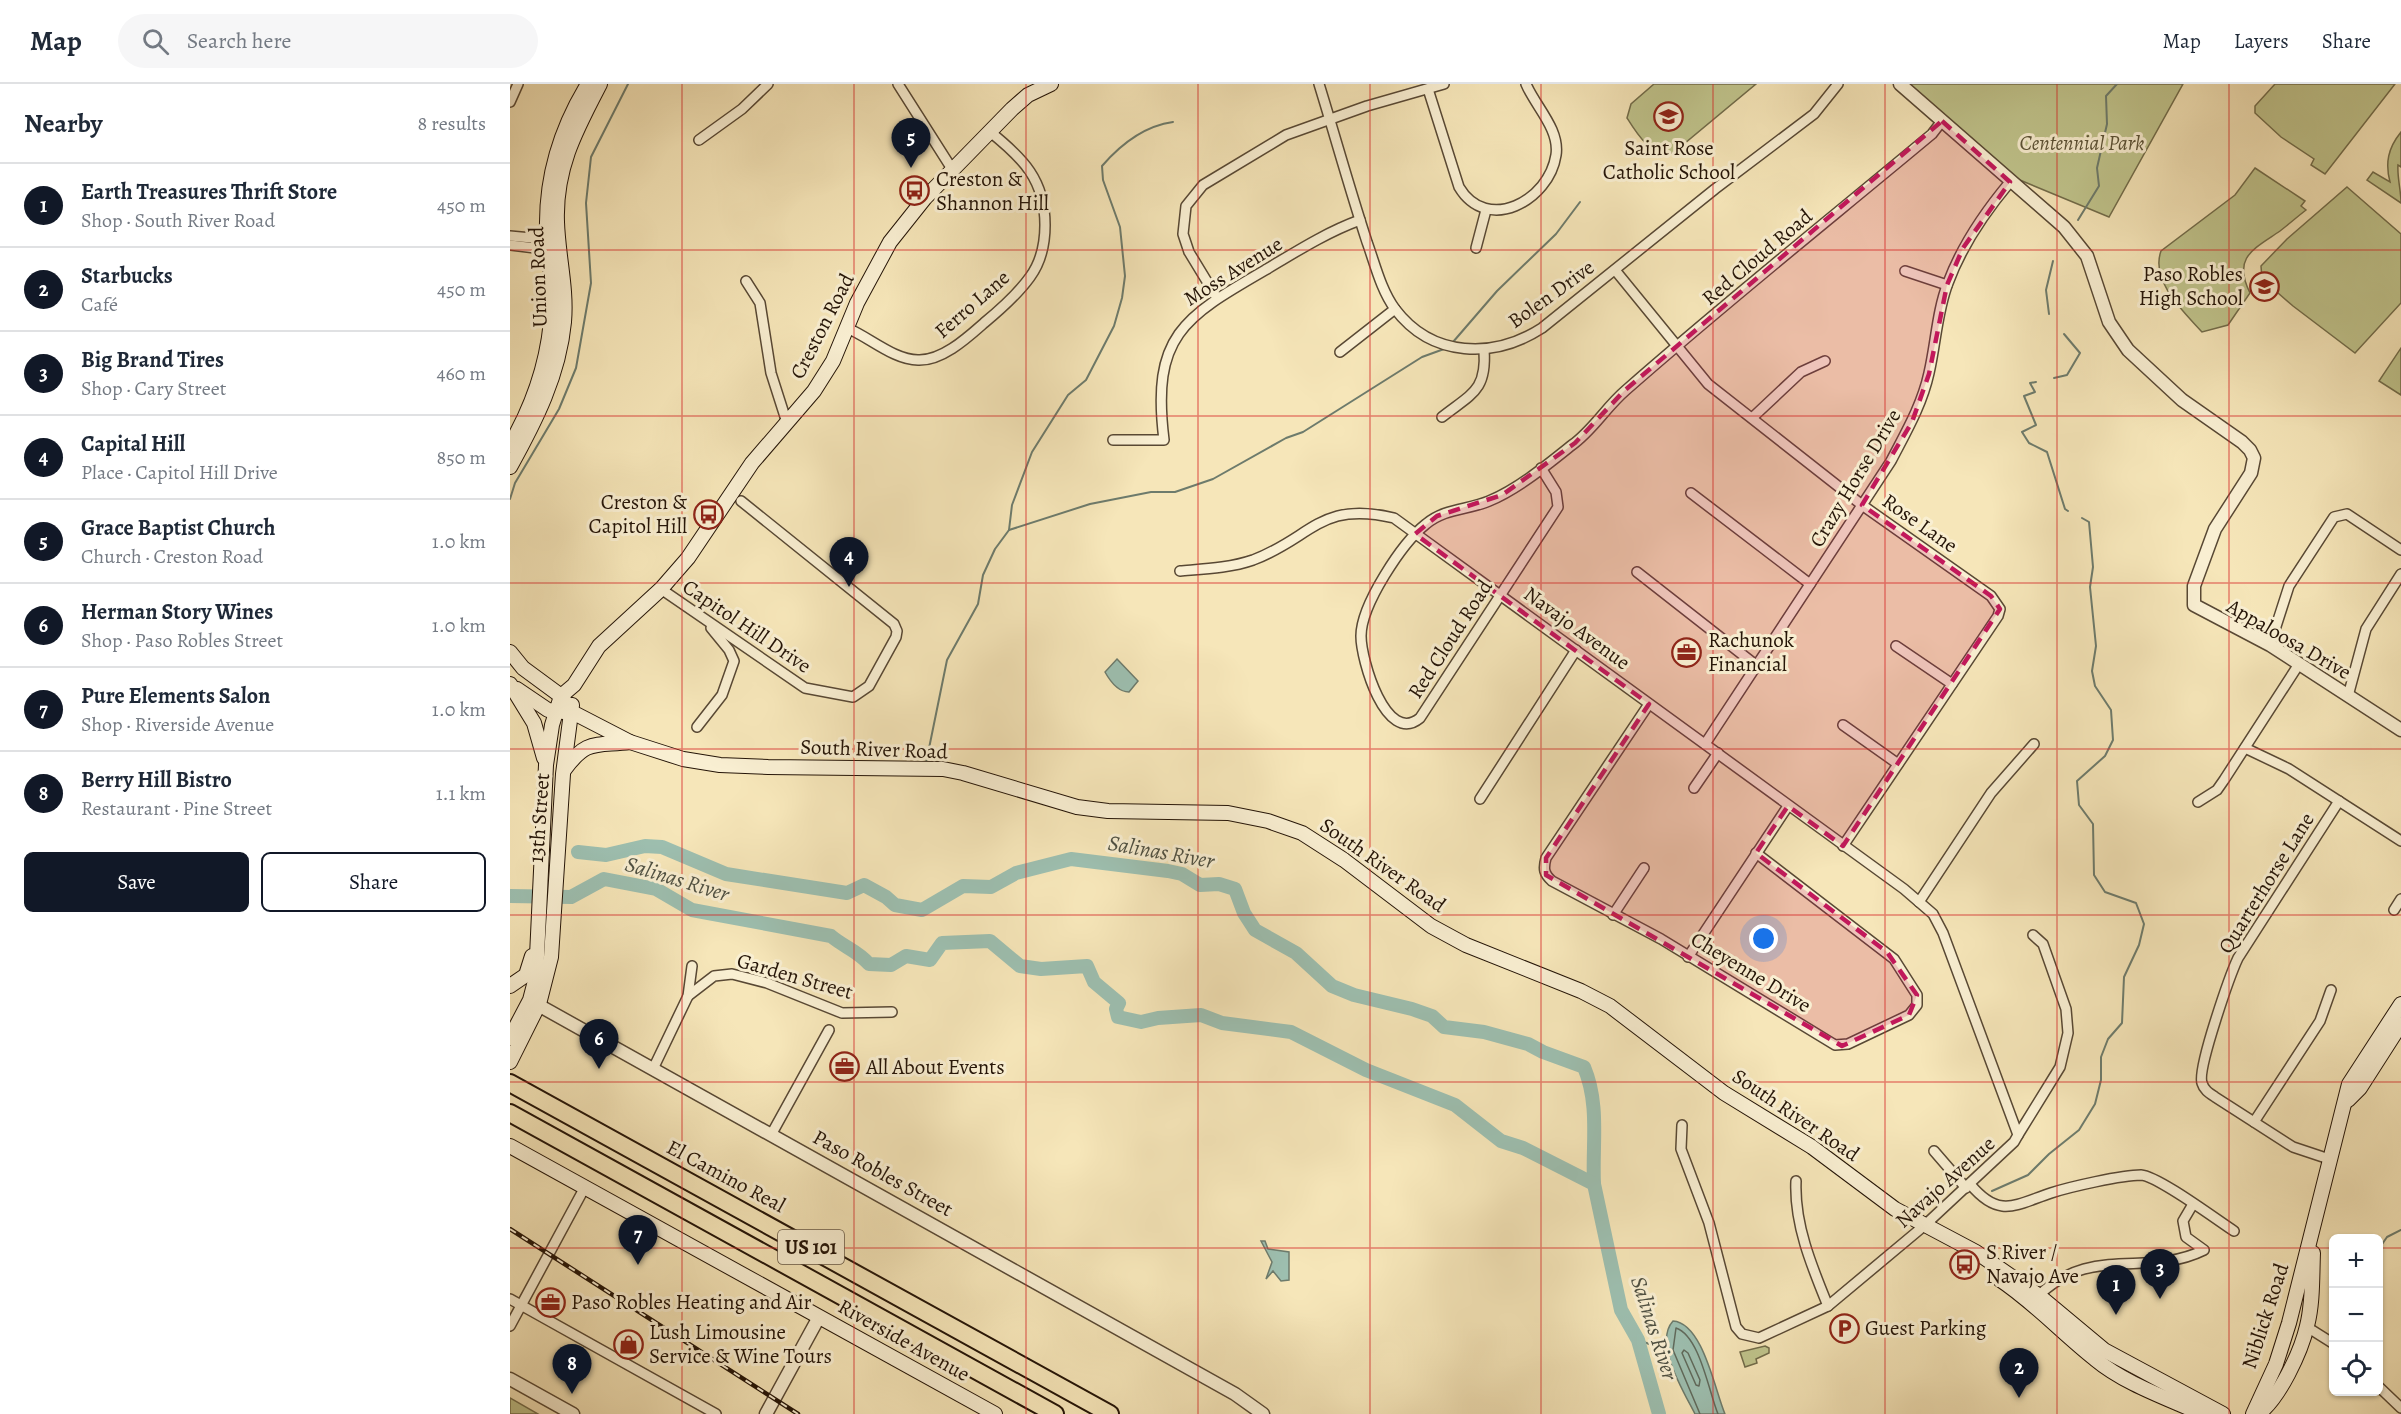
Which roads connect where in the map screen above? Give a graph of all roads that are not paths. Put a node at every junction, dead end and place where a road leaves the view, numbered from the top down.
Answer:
1 (518, 84) edge
2 (588, 84) edge
3 (600, 84) edge
4 (768, 84) edge
5 (898, 84) edge
6 (1051, 84) edge
7 (1319, 84) edge
8 (1443, 84) edge
9 (1526, 84) edge
10 (1838, 84) edge
11 (1900, 84) edge
12 (1428, 89) junction
13 (510, 102) edge
14 (1330, 119) junction
15 (1942, 121) junction
16 (989, 131) junction
17 (699, 140) dead end
18 (952, 169) junction
19 (2010, 182) junction
20 (1486, 210) junction
21 (1360, 220) junction
22 (510, 236) edge
23 (510, 245) edge
24 (554, 245) junction
25 (1476, 248) dead end
26 (1615, 270) junction
27 (1905, 271) dead end
28 (746, 281) dead end
29 (1947, 285) junction
30 (1217, 298) junction
31 (1395, 309) junction
32 (848, 328) junction
33 (1676, 348) junction
34 (1484, 350) junction
35 (1340, 352) dead end
36 (1825, 361) dead end
37 (1442, 417) dead end
38 (1752, 418) junction
39 (787, 423) junction
40 (1113, 440) dead end
41 (510, 445) edge
42 (510, 467) edge
43 (1540, 468) junction
44 (1691, 493) dead end
45 (741, 501) dead end
46 (1862, 505) junction
47 (1415, 534) junction
48 (2401, 550) edge
49 (1180, 572) dead end
50 (1637, 572) dead end
51 (2401, 574) edge
52 (1810, 584) junction
53 (661, 589) junction
54 (1500, 595) junction
55 (701, 618) junction
56 (2270, 645) junction
57 (1896, 646) dead end
58 (1576, 650) junction
59 (510, 652) edge
60 (2299, 664) junction
61 (1757, 666) junction
62 (510, 683) edge
63 (1952, 684) junction
64 (574, 685) junction
65 (561, 696) junction
66 (2348, 696) junction
67 (1649, 704) junction
68 (556, 711) junction
69 (572, 712) junction
70 (1843, 725) dead end
71 (697, 727) dead end
72 (2401, 730) edge
73 (630, 742) junction
74 (1705, 744) junction
75 (2034, 744) dead end
76 (2245, 748) junction
77 (1718, 753) junction
78 (1898, 764) junction
79 (546, 769) junction
80 (563, 773) junction
81 (1694, 788) dead end
82 (1480, 799) dead end
83 (2339, 801) junction
84 (2198, 802) dead end
85 (1788, 806) junction
86 (2401, 841) edge
87 (1843, 846) junction
88 (1756, 853) junction
89 (1644, 868) dead end
90 (2401, 899) edge
91 (1919, 902) junction
92 (2394, 910) dead end
93 (1613, 915) junction
94 (2033, 935) dead end
95 (541, 954) junction
96 (1688, 957) junction
97 (692, 966) dead end
98 (510, 988) edge
99 (2331, 990) dead end
100 (688, 996) junction
101 (535, 1002) junction
102 (2401, 1004) edge
103 (892, 1012) dead end
104 (2401, 1024) edge
105 (829, 1030) dead end
106 (510, 1038) edge
107 (511, 1060) edge
108 (653, 1069) junction
109 (510, 1083) edge
110 (2348, 1100) junction
111 (510, 1113) edge
112 (2254, 1122) junction
113 (1682, 1125) dead end
114 (771, 1135) junction
115 (2018, 1136) junction
116 (510, 1146) edge
117 (1934, 1151) dead end
118 (2329, 1159) junction
119 (1796, 1182) dead end
120 (1968, 1186) junction
121 (585, 1187) junction
122 (2193, 1204) junction
123 (1925, 1225) junction
124 (2314, 1230) junction
125 (2234, 1232) dead end
126 (510, 1299) edge
127 (2035, 1299) junction
128 (521, 1305) junction
129 (1828, 1306) junction
130 (819, 1317) junction
131 (510, 1326) edge
132 (2307, 1327) junction
133 (2331, 1342) edge
134 (510, 1379) edge
135 (2383, 1390) edge
136 (1235, 1394) junction
137 (2401, 1408) edge
138 (573, 1414) edge
139 (716, 1414) edge
140 (766, 1414) edge
141 (995, 1414) edge
142 (1055, 1414) edge
143 (1110, 1414) edge
144 (1250, 1414) edge
145 (1263, 1414) edge
146 (2202, 1414) edge
147 (2223, 1414) edge
148 (2253, 1414) edge
149 (2258, 1414) edge

1 - 13 street
2 - 24 main road, Union Road
3 - 24 main road, Union Road
4 - 17 street
5 - 18 street
6 - 16 main road, Creston Road
7 - 14 street, Bolen Drive
8 - 12 street
9 - 20 street
10 - 26 street, Bolen Drive
11 - 15 street
12 - 14 street
12 - 20 street
14 - 21 street, Bolen Drive
14 - 30 street
15 - 19 street
15 - 33 street, Red Cloud Road
16 - 18 main road, Creston Road
16 - 32 street, Ferro Lane
18 - 32 main road, Creston Road
19 - 29 street, Crazy Horse Drive
19 - 56 street, Appaloosa Drive
20 - 25 street
21 - 30 street, Moss Avenue
21 - 31 street, Bolen Drive
22 - 24 street
23 - 24 street
24 - 41 main road, Union Road
24 - 42 main road, Union Road
26 - 33 street, Rose Lane
26 - 34 street, Bolen Drive
27 - 29 street
28 - 39 street
29 - 46 street, Crazy Horse Drive
30 - 40 street, Moss Avenue
31 - 34 street, Bolen Drive
31 - 35 street
32 - 39 main road, Creston Road
33 - 38 street, Rose Lane
33 - 43 street, Red Cloud Road
34 - 37 street
36 - 38 street
38 - 46 street, Rose Lane
39 - 53 main road, Creston Road
43 - 47 street, Red Cloud Road
43 - 54 street, Red Cloud Road
44 - 52 street
45 - 55 street, Capitol Hill Drive
46 - 52 street, Crazy Horse Drive
46 - 63 street, Rose Lane
47 - 49 street, Navajo Avenue
47 - 54 street, Navajo Avenue
47 - 54 street, Red Cloud Road
48 - 56 street
50 - 61 street
51 - 66 street
52 - 61 street, Crazy Horse Drive
53 - 55 street, Capitol Hill Drive
53 - 64 main road, Creston Road
54 - 58 street, Navajo Avenue
55 - 71 street
56 - 60 street, Appaloosa Drive
57 - 63 street
58 - 67 street, Navajo Avenue
58 - 82 street
59 - 65 main road
60 - 66 street, Appaloosa Drive
60 - 76 street
61 - 74 street, Crazy Horse Drive
62 - 68 main road
62 - 79 main road
63 - 78 street, Rose Lane
64 - 65 main road, Creston Road
64 - 69 main road, Creston Road
65 - 68 main road
65 - 69 main road
66 - 72 street, Appaloosa Drive
67 - 74 street, Navajo Avenue
67 - 93 street, Cheyenne Drive
68 - 69 main road
68 - 79 main road
69 - 73 main road, South River Road
69 - 80 main road, 13th Street
70 - 78 street
73 - 80 main road
73 - 123 main road, South River Road
74 - 77 street, Navajo Avenue
75 - 91 street
76 - 83 street
76 - 84 street
77 - 81 street
77 - 85 street, Navajo Avenue
78 - 87 street, Rose Lane
79 - 95 main road, 13th Street
80 - 95 main road, 13th Street
83 - 86 street
83 - 112 street, Quarterhorse Lane
85 - 87 street, Navajo Avenue
85 - 88 street
87 - 91 street, Navajo Avenue
88 - 96 street
88 - 96 street, Cheyenne Drive
89 - 93 street
90 - 92 street
91 - 115 street, Navajo Avenue
93 - 96 street, Cheyenne Drive
94 - 115 street
95 - 98 main road
95 - 101 main road, 13th Street
97 - 100 street
98 - 101 main road, Paso Robles Street
99 - 112 street
100 - 103 street, Garden Street
100 - 108 street
101 - 106 main road
101 - 107 main road, 13th Street
101 - 108 street, Paso Robles Street
102 - 110 main road, Niblick Road
104 - 110 main road, Niblick Road
105 - 114 street
108 - 114 street, Paso Robles Street
109 - 143 highway, El Camino Real / US 101
110 - 118 main road, Niblick Road
111 - 142 highway, US 101
112 - 118 street, Quarterhorse Lane
113 - 129 street, Navajo Avenue
114 - 136 street, Paso Robles Street
115 - 120 street, Navajo Avenue
116 - 121 main road, Riverside Avenue
117 - 120 street
118 - 124 main road, Niblick Road
119 - 129 street
120 - 122 street
120 - 123 street, Navajo Avenue
121 - 128 street
121 - 130 main road, Riverside Avenue
122 - 125 street
122 - 127 street
123 - 127 main road, South River Road
123 - 129 street, Navajo Avenue
124 - 132 main road, Niblick Road
124 - 148 main road, Niblick Road
126 - 128 street
127 - 146 main road, South River Road
127 - 147 main road, South River Road
128 - 131 street
128 - 139 street
130 - 140 street
130 - 141 main road, Riverside Avenue
132 - 133 street
132 - 149 main road, Niblick Road
134 - 138 street
135 - 137 street
136 - 144 street, Paso Robles Street
136 - 145 street, Paso Robles Street

